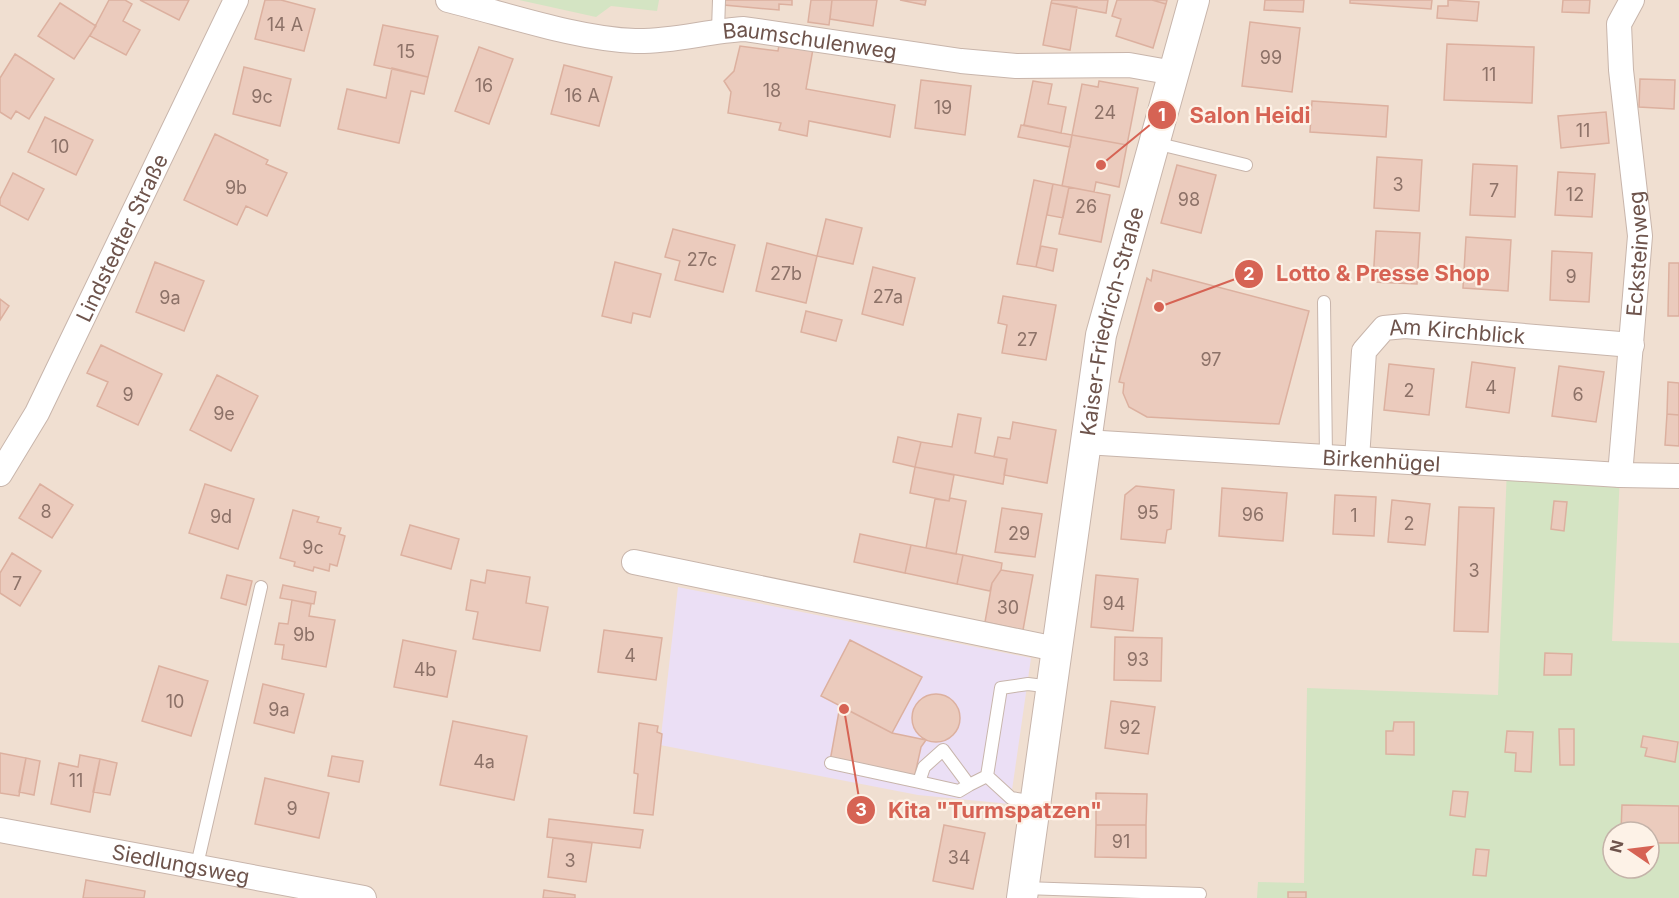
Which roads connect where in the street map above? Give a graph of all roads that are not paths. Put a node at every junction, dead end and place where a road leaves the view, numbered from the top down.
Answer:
1 (236, 0) edge
2 (448, 0) edge
3 (719, 0) edge
4 (1194, 0) edge
5 (1632, 0) edge
6 (718, 30) junction
7 (1174, 73) junction
8 (1154, 143) junction
9 (1246, 165) dead end
10 (1324, 302) dead end
11 (1632, 345) junction
12 (1085, 442) junction
13 (1326, 456) junction
14 (1357, 459) junction
15 (0, 474) edge
16 (1620, 475) junction
17 (1679, 476) edge
18 (634, 562) dead end
19 (261, 588) dead end
20 (1056, 649) junction
21 (1051, 687) junction
22 (831, 763) dead end
23 (987, 776) junction
24 (919, 782) junction
25 (969, 785) junction
26 (1035, 802) junction
27 (0, 830) edge
28 (197, 865) junction
29 (1023, 893) edge
30 (1200, 894) dead end
31 (364, 898) edge

1 - 15 street, Lindstedter Straße
2 - 6 street, Baumschulenweg
3 - 6 lane
4 - 7 street, Kaiser-Friedrich-Straße
5 - 11 street, Ecksteinweg
6 - 7 street, Baumschulenweg
7 - 8 street, Kaiser-Friedrich-Straße
8 - 9 lane
8 - 12 street, Kaiser-Friedrich-Straße
10 - 13 lane
11 - 14 street, Am Kirchblick
11 - 16 street, Ecksteinweg
12 - 13 street, Birkenhügel
12 - 20 street, Kaiser-Friedrich-Straße
13 - 14 street, Birkenhügel
14 - 16 street, Birkenhügel
16 - 17 street, Birkenhügel
18 - 20 street
19 - 28 lane
20 - 21 street, Kaiser-Friedrich-Straße
21 - 23 lane
21 - 26 street, Kaiser-Friedrich-Straße
22 - 24 lane
23 - 25 lane
23 - 26 lane
24 - 25 lane
24 - 25 lane
26 - 29 street, Kaiser-Friedrich-Straße
27 - 28 street, Siedlungsweg
28 - 31 street, Siedlungsweg
29 - 30 lane

